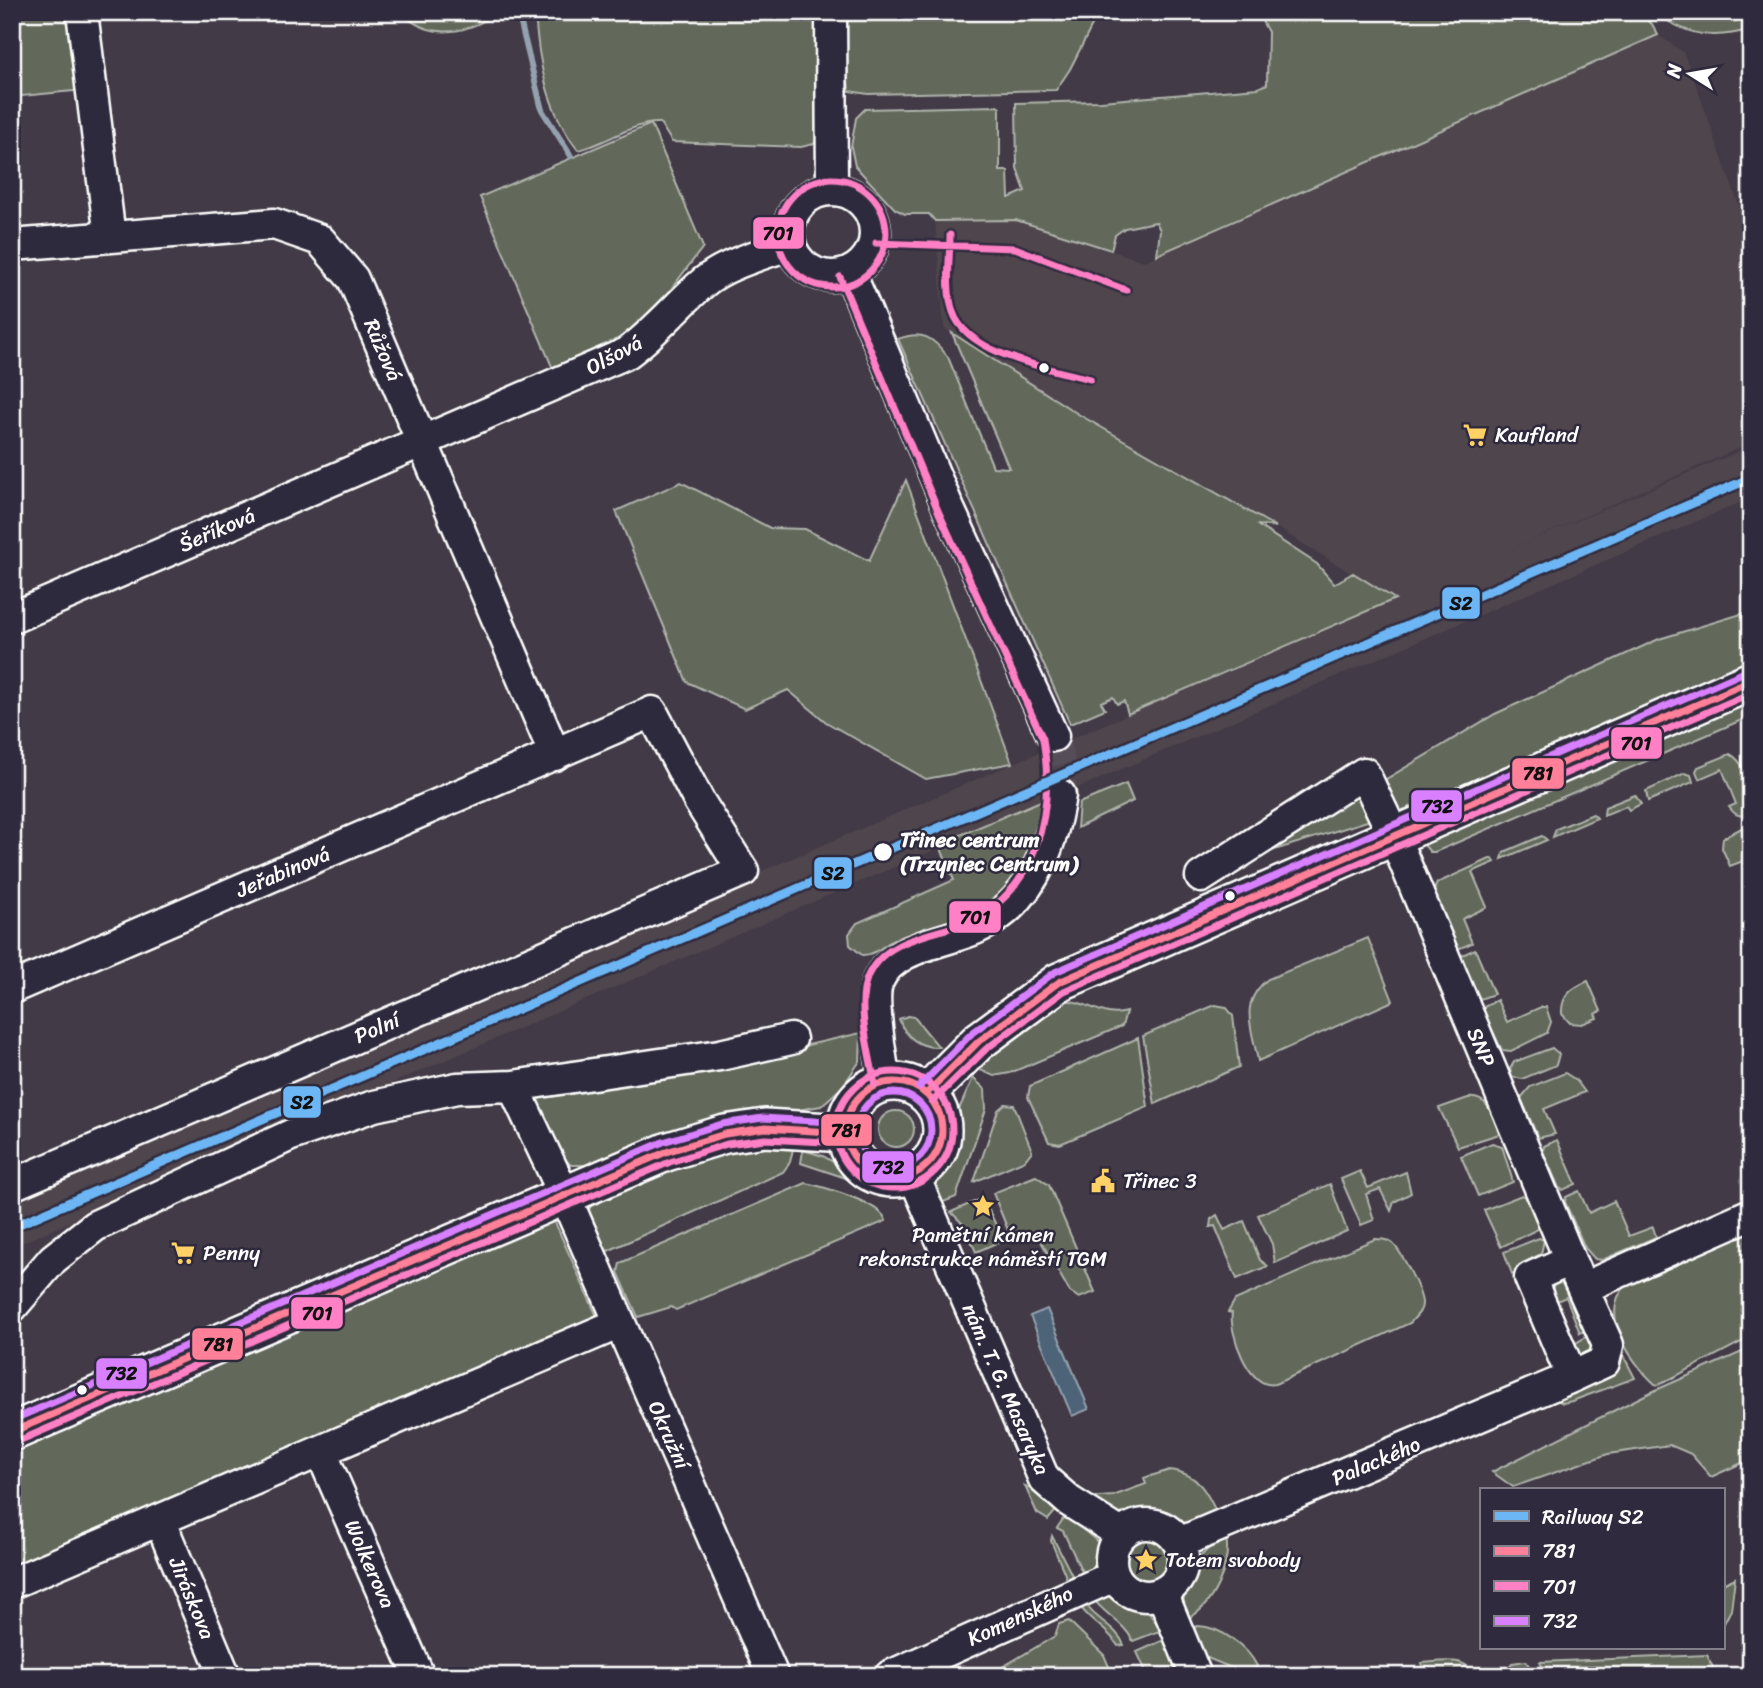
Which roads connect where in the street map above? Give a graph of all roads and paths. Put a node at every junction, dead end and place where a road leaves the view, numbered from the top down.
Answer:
1 (82, 12) edge
2 (831, 12) edge
3 (832, 190) junction
4 (110, 237) junction
5 (790, 244) junction
6 (12, 245) edge
7 (850, 273) junction
8 (422, 441) junction
9 (12, 618) edge
10 (1751, 681) edge
11 (1053, 736) tunnel mouth
12 (555, 755) junction
13 (1060, 795) tunnel mouth
14 (1393, 834) junction
15 (743, 871) joint
16 (1201, 877) dead end
17 (12, 988) edge
18 (791, 1039) dead end
19 (885, 1083) junction
20 (513, 1086) junction
21 (926, 1094) junction
22 (846, 1133) junction
23 (913, 1174) junction
24 (12, 1185) edge
25 (564, 1194) junction
26 (1751, 1214) edge
27 (1570, 1260) junction
28 (1583, 1288) junction
29 (12, 1307) edge
30 (620, 1323) junction
31 (1572, 1377) junction
32 (12, 1432) edge
33 (321, 1452) junction
34 (160, 1521) junction
35 (1121, 1534) junction
36 (1179, 1543) junction
37 (1114, 1576) junction
38 (12, 1583) edge
39 (1162, 1593) junction
40 (225, 1676) edge
41 (419, 1676) edge
42 (773, 1676) edge
43 (890, 1676) edge
44 (1196, 1676) edge

1 - 4 street
2 - 3 street
3 - 5 street
3 - 7 street
4 - 6 street, Růžová
4 - 8 street, Růžová
5 - 7 street
5 - 8 street, Olšová
7 - 11 street
8 - 9 street, Šeříková
8 - 12 street, Růžová
10 - 14 main road
12 - 15 street, Jeřabinová
12 - 17 street, Jeřabinová
13 - 19 street
14 - 16 street, SNP
14 - 21 main road
14 - 27 street, SNP
15 - 24 street, Polní
18 - 20 street
19 - 21 main road
19 - 22 main road
20 - 25 street, Okružní
20 - 29 street
21 - 23 main road
22 - 23 main road
22 - 25 main road
23 - 35 street, nám. T. G. Masaryka
25 - 30 street, Okružní
25 - 32 main road
26 - 28 street
27 - 28 street, SNP
27 - 31 street
28 - 31 street, Palackého
30 - 33 street
30 - 42 street, Okružní
31 - 36 street, Palackého
33 - 34 street
33 - 41 street, Wolkerova
34 - 38 street
34 - 40 street, Jiráskova
35 - 36 street
35 - 37 street
36 - 39 street
37 - 39 street
37 - 43 street, Komenského
39 - 44 street

